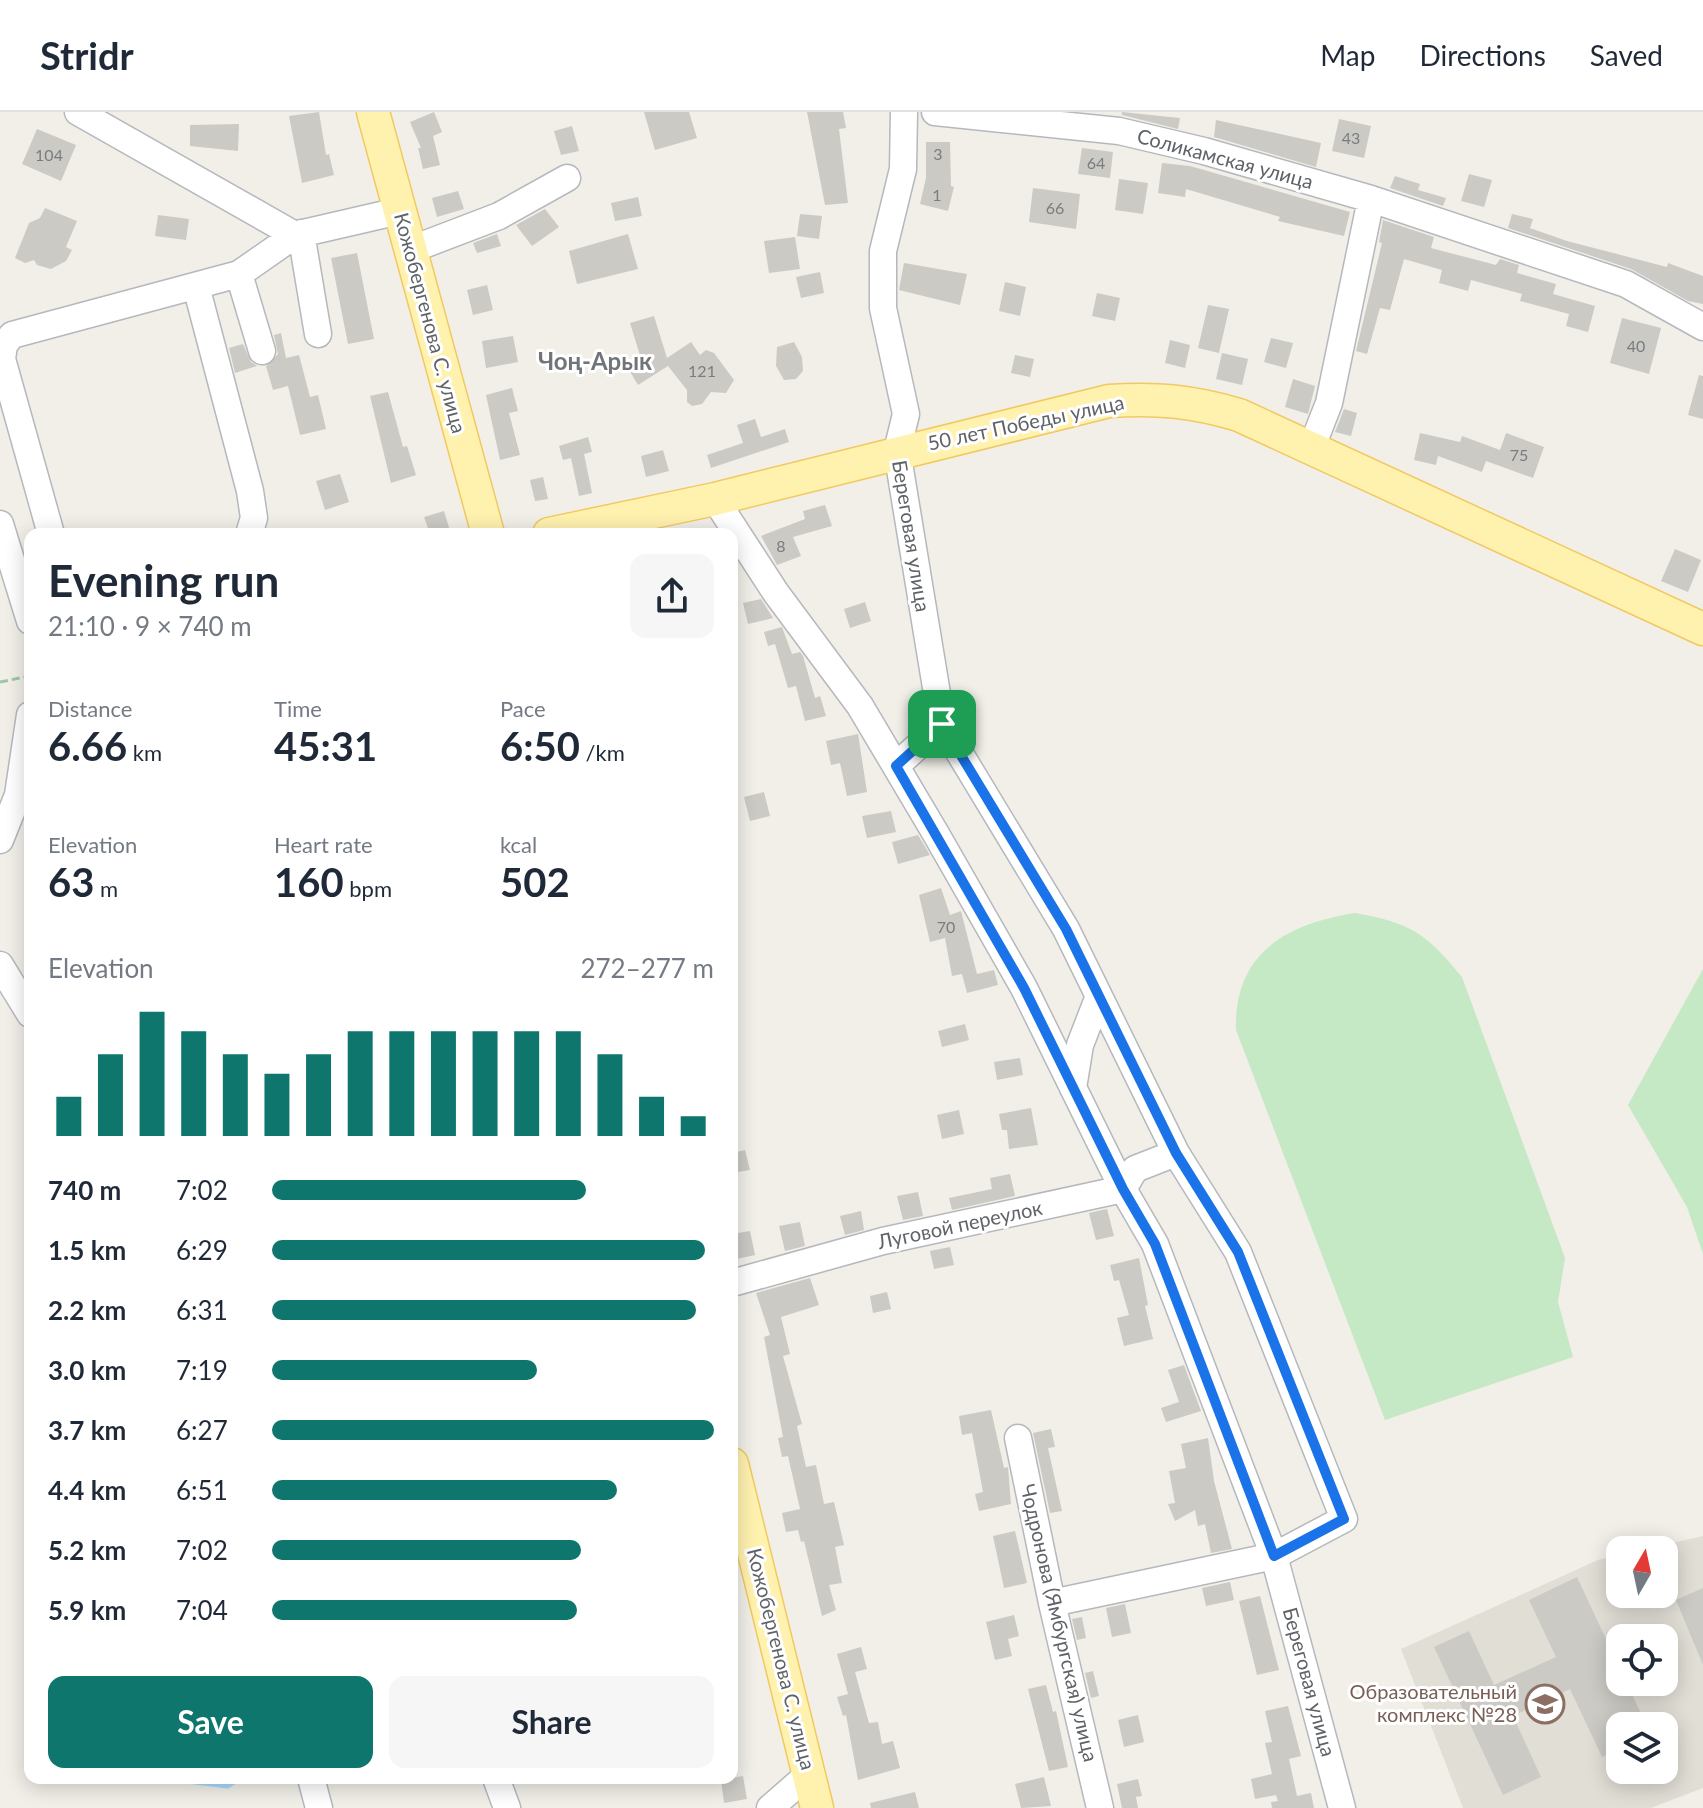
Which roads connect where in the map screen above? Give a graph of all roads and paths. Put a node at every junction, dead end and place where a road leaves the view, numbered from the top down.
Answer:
1 (78, 112) edge
2 (373, 112) edge
3 (904, 112) edge
4 (935, 112) edge
5 (567, 178) dead end
6 (1371, 199) junction
7 (399, 211) junction
8 (298, 234) junction
9 (410, 250) junction
10 (239, 274) junction
11 (196, 286) junction
12 (1703, 327) edge
13 (318, 334) dead end
14 (262, 351) dead end
15 (1311, 449) junction
16 (897, 451) junction
17 (715, 499) junction
18 (0, 524) edge
19 (49, 528) edge
20 (251, 528) edge
21 (486, 528) edge
22 (577, 528) edge
23 (734, 528) edge
24 (738, 534) edge
25 (24, 602) edge
26 (1703, 629) edge
27 (24, 677) edge
28 (0, 682) edge
29 (942, 724) junction
30 (24, 755) edge
31 (896, 766) junction
32 (0, 840) edge
33 (0, 965) edge
34 (1099, 996) junction
35 (24, 1004) edge
36 (1073, 1088) junction
37 (1176, 1153) junction
38 (1123, 1189) junction
39 (738, 1281) edge
40 (1018, 1438) dead end
41 (738, 1488) edge
42 (1274, 1556) junction
43 (1052, 1603) junction
44 (809, 1774) junction
45 (313, 1784) edge
46 (498, 1784) edge
47 (319, 1808) edge
48 (507, 1808) edge
49 (770, 1808) edge
50 (817, 1808) edge
51 (1100, 1808) edge
52 (1342, 1808) edge

1 - 8 street
2 - 7 main road, Кожобергенова С. улица
3 - 16 street, Береговая улица
4 - 6 street, Соликамская улица
5 - 9 street
6 - 12 street, Соликамская улица
6 - 15 street
7 - 8 street
7 - 9 main road, Кожобергенова С. улица
8 - 10 street
8 - 13 street
9 - 21 main road, Кожобергенова С. улица
10 - 11 street
10 - 14 street
11 - 19 street
11 - 20 street
15 - 16 main road, 50 лет Победы улица
15 - 26 main road, 50 лет Победы улица
16 - 17 main road, 50 лет Победы улица
16 - 29 street, Береговая улица
17 - 22 main road, 50 лет Победы улица
17 - 23 street, Береговая улица
18 - 25 street
24 - 31 street, Береговая улица
27 - 28 path
29 - 31 street
29 - 34 street, Береговая улица
30 - 32 street
31 - 36 street, Береговая улица
33 - 35 street
34 - 36 street
34 - 37 street, Береговая улица
36 - 38 street, Береговая улица
37 - 38 street
37 - 42 street, Береговая улица
38 - 39 street, Луговой переулок
38 - 42 street, Береговая улица
40 - 43 street, Чодронова (Ямбургская) улица
41 - 44 main road, Кожобергенова С. улица
42 - 43 street
42 - 52 street, Береговая улица
43 - 51 street, Чодронова (Ямбургская) улица
44 - 49 street
44 - 50 main road, Кожобергенова С. улица
45 - 47 street
46 - 48 street

